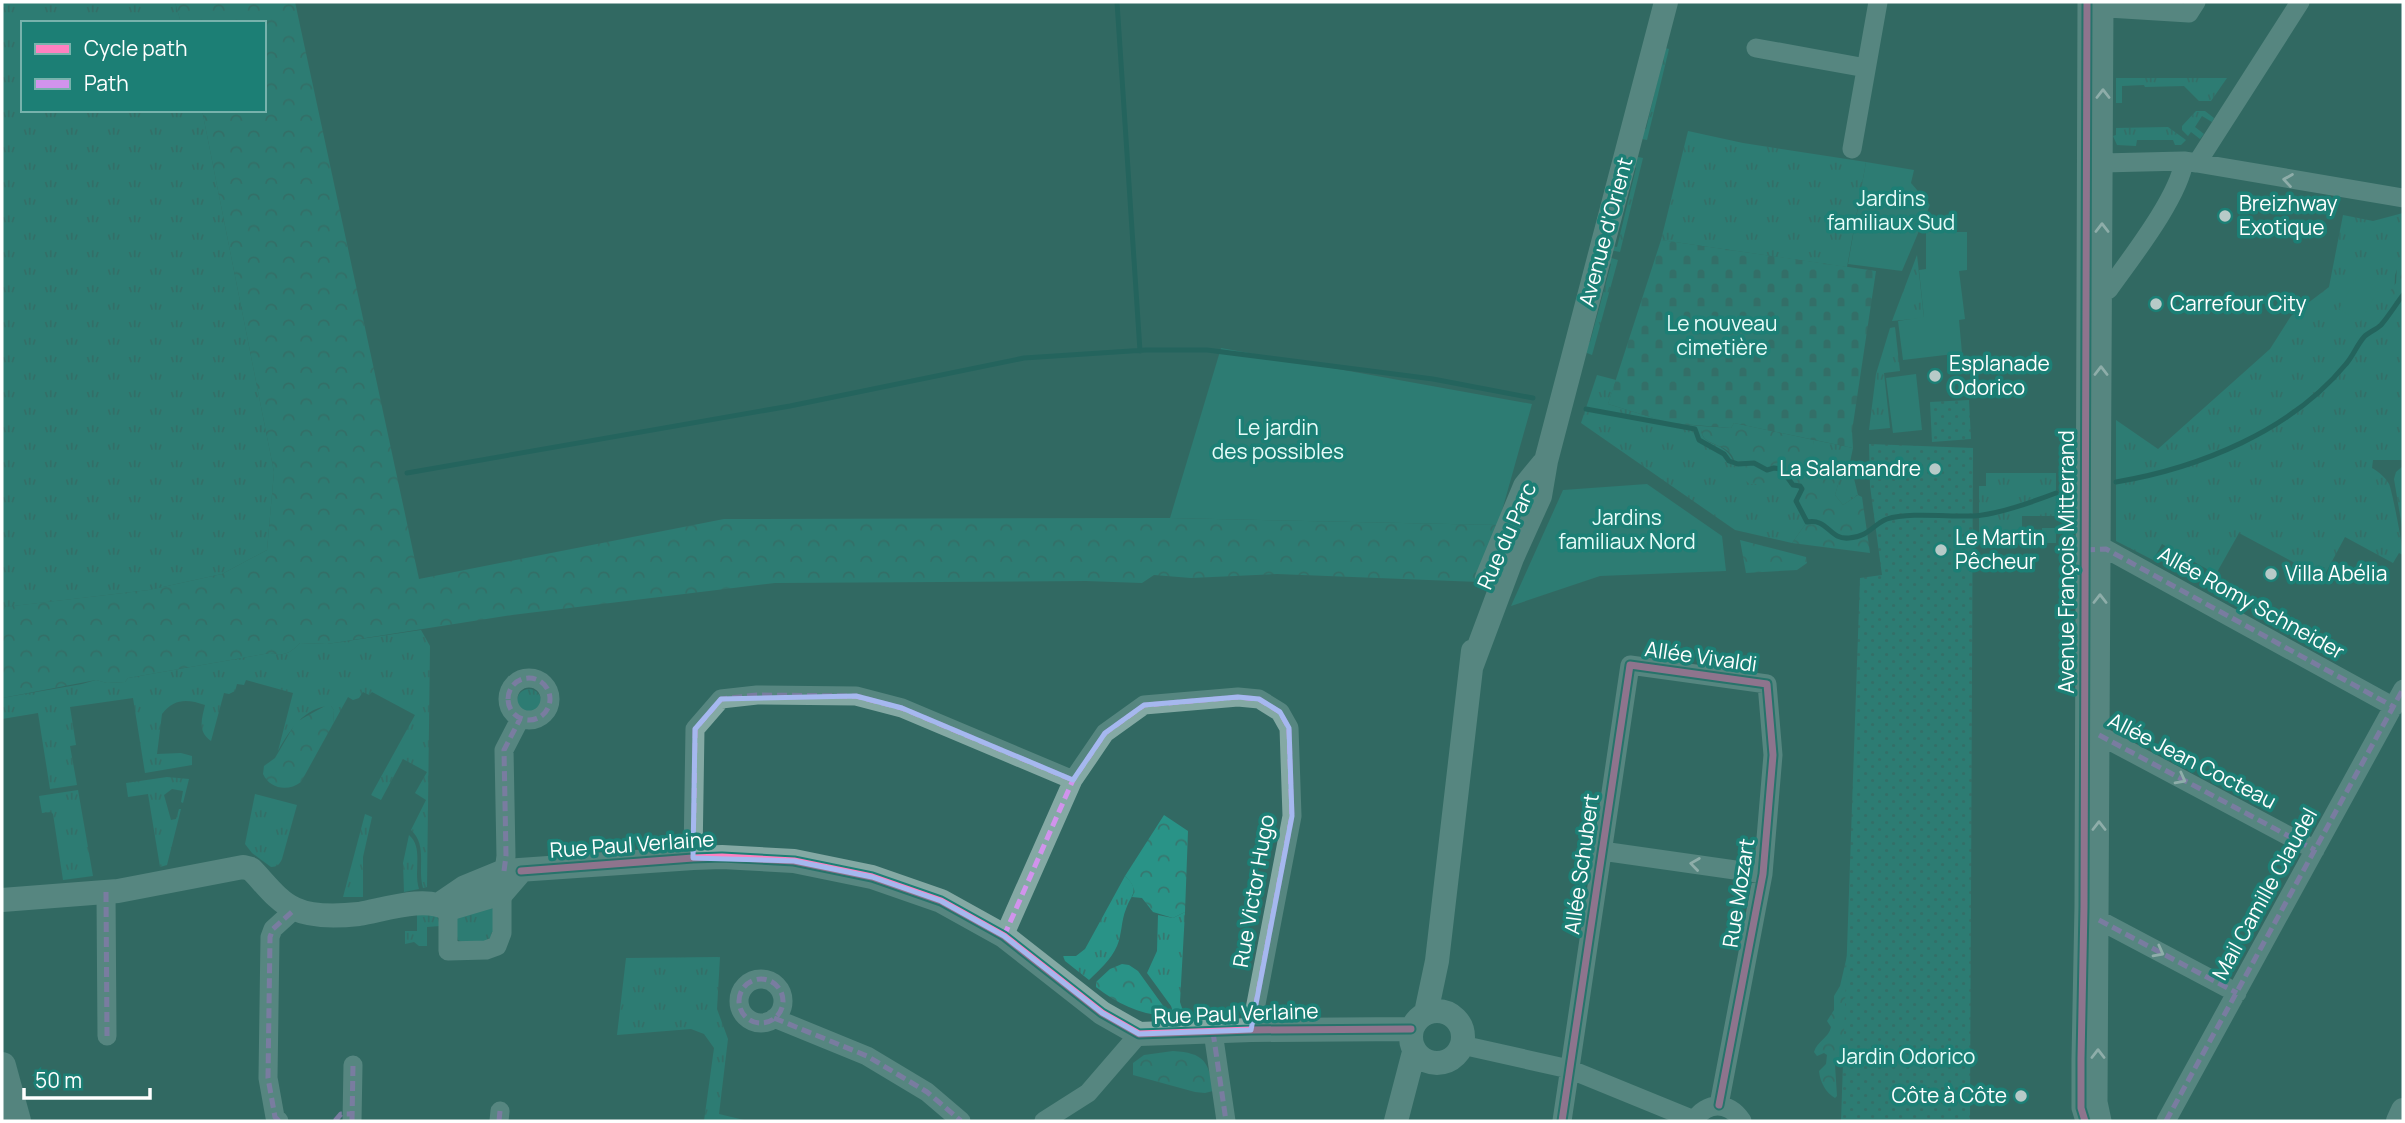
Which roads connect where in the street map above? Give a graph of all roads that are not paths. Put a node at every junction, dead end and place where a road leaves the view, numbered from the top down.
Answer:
1 (1666, 2) edge
2 (1878, 2) edge
3 (2196, 2) edge
4 (2292, 4) edge
5 (2096, 5) edge
6 (1756, 48) dead end
7 (1866, 68) junction
8 (1852, 149) dead end
9 (2191, 162) junction
10 (2095, 167) junction
11 (2403, 198) edge
12 (2094, 299) junction
13 (1546, 461) joint
14 (2092, 550) junction
15 (1630, 665) joint
16 (1767, 684) joint
17 (2398, 698) edge
18 (520, 719) dead end
19 (2092, 735) junction
20 (1073, 780) junction
21 (2315, 850) junction
22 (1602, 851) junction
23 (693, 858) junction
24 (1763, 874) junction
25 (509, 878) junction
26 (106, 892) junction
27 (2, 901) edge
28 (444, 906) junction
29 (295, 909) junction
30 (2091, 920) junction
31 (1004, 936) junction
32 (1437, 961) junction
33 (2236, 993) junction
34 (1454, 1017) junction
35 (774, 1018) dead end
36 (1251, 1030) junction
37 (1417, 1031) junction
38 (1213, 1032) junction
39 (1139, 1034) junction
40 (107, 1036) dead end
41 (1462, 1045) junction
42 (1438, 1064) junction
43 (353, 1065) dead end
44 (2, 1066) edge
45 (1570, 1069) junction
46 (1719, 1105) junction
47 (2403, 1110) edge
48 (1399, 1111) edge
49 (347, 1119) edge
50 (17, 1121) edge
51 (279, 1121) edge
52 (961, 1121) edge
53 (1044, 1121) edge
54 (1226, 1121) edge
55 (1562, 1121) edge
56 (1694, 1121) edge
57 (1742, 1121) edge
58 (2085, 1121) edge
59 (2102, 1121) edge
60 (2166, 1121) edge
61 (2398, 1121) edge

1 - 13 street, Avenue d'Orient
2 - 7 street
3 - 5 street
4 - 9 street
5 - 10 street, Avenue François Mitterrand
6 - 7 street
7 - 8 street
9 - 10 street
11 -> 9 street
9 - 12 street
10 - 12 street, Avenue François Mitterrand
12 - 14 street, Avenue François Mitterrand
13 - 32 street, Rue du Parc
14 - 17 street, Allée Romy Schneider
14 - 19 street, Avenue François Mitterrand
15 - 16 street, Allée Vivaldi
15 - 22 street, Allée Schubert
16 - 24 street, Rue Mozart
17 - 21 street, Mail Camille Claudel
18 - 25 street
19 -> 21 street, Allée Jean Cocteau
19 - 30 street, Avenue François Mitterrand
20 - 23 street
20 - 31 street, Rue Victor Hugo
20 - 36 street, Rue Victor Hugo
21 - 33 street, Mail Camille Claudel
24 -> 22 street
22 - 45 street, Allée Schubert
23 - 25 street, Rue Paul Verlaine
23 - 31 street, Rue Paul Verlaine
24 - 46 street, Rue Mozart
25 - 28 street, Rue Paul Verlaine
25 - 28 street
26 - 27 street
26 - 29 street
26 - 40 street
28 - 29 street
29 - 51 street
30 -> 33 street
30 - 58 street, Avenue François Mitterrand
59 -> 30 street, Avenue François Mitterrand
31 - 39 street, Rue Paul Verlaine
32 - 34 street, Rue du Parc
32 - 37 street, Rue du Parc
33 - 60 street, Mail Camille Claudel
34 - 37 street
34 - 41 street
35 - 52 street
36 - 37 street, Rue Paul Verlaine
36 - 38 street, Rue Paul Verlaine
37 - 42 street
37 - 48 street, Rue du Parc
38 - 39 street, Rue Paul Verlaine
38 - 54 street
39 - 53 street
41 - 42 street
41 - 45 street
42 - 48 street, Rue du Parc
43 - 49 street
44 - 50 main road
45 - 55 street, Allée Schubert
45 - 56 street
46 - 56 street
46 - 57 street
47 - 61 street

